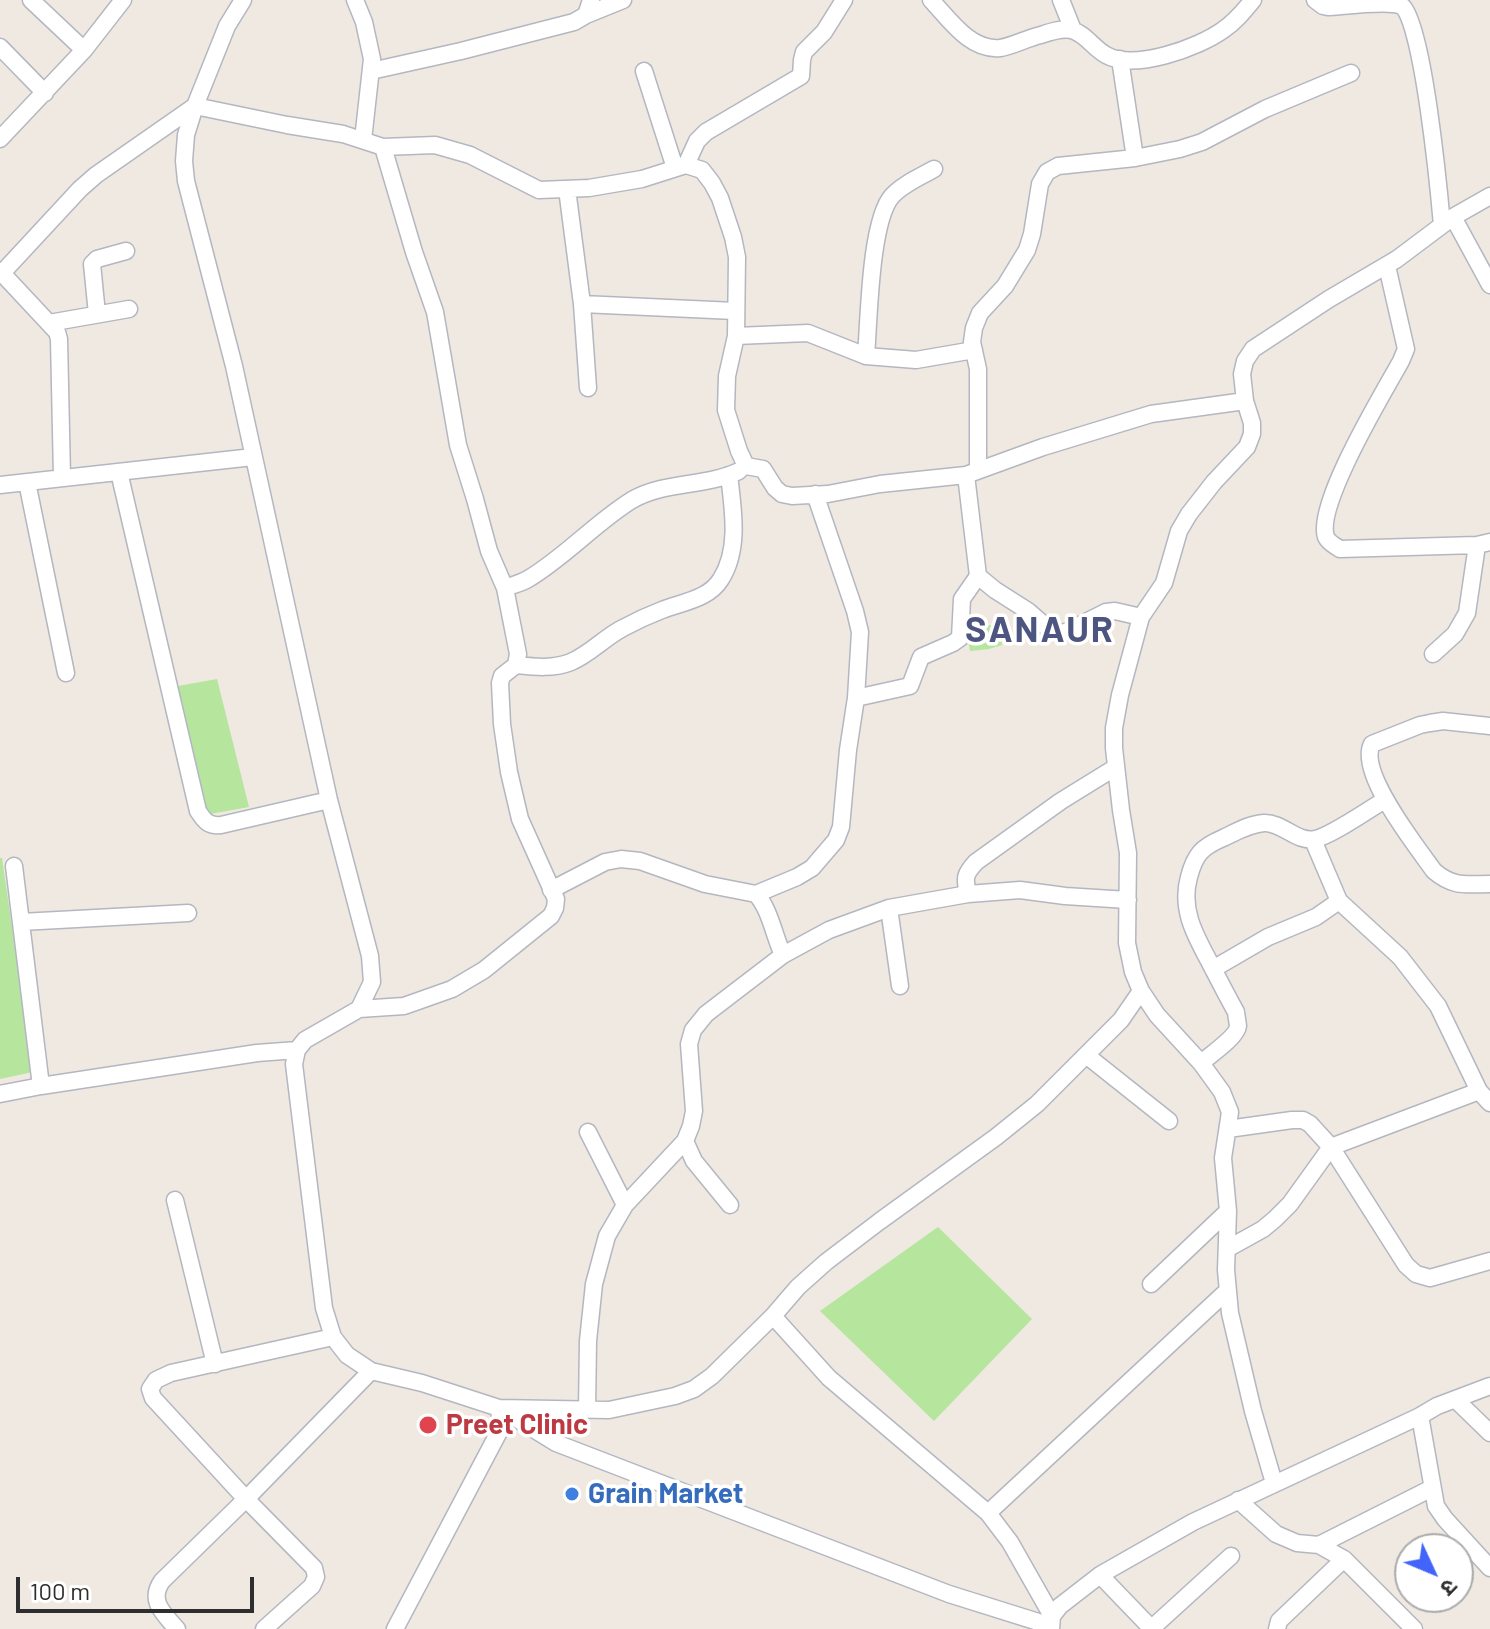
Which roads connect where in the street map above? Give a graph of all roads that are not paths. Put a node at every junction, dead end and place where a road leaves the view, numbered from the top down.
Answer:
1 (31, 0) edge
2 (123, 0) edge
3 (243, 0) edge
4 (355, 0) edge
5 (623, 0) edge
6 (844, 0) edge
7 (931, 0) edge
8 (1061, 0) edge
9 (1253, 0) edge
10 (1315, 0) edge
11 (1387, 1) edge
12 (588, 7) edge
13 (1073, 30) junction
14 (0, 47) edge
15 (84, 50) junction
16 (1120, 59) junction
17 (371, 71) junction
18 (644, 71) dead end
19 (1351, 73) dead end
20 (45, 93) junction
21 (195, 106) junction
22 (0, 139) edge
23 (363, 140) junction
24 (383, 147) junction
25 (1135, 158) junction
26 (680, 167) junction
27 (934, 169) dead end
28 (567, 189) junction
29 (1490, 196) edge
30 (1447, 221) junction
31 (126, 251) dead end
32 (1387, 266) junction
33 (1, 272) edge
34 (1490, 285) edge
35 (582, 304) junction
36 (129, 309) dead end
37 (735, 311) junction
38 (97, 314) junction
39 (49, 323) junction
40 (736, 336) junction
41 (974, 350) junction
42 (866, 356) junction
43 (588, 388) dead end
44 (1245, 401) junction
45 (253, 457) junction
46 (746, 466) junction
47 (119, 472) junction
48 (972, 472) junction
49 (729, 475) junction
50 (62, 477) junction
51 (27, 482) junction
52 (0, 485) edge
53 (815, 494) junction
54 (1483, 544) edge
55 (978, 576) junction
56 (505, 588) junction
57 (1141, 617) junction
58 (1433, 654) dead end
59 (516, 665) junction
60 (66, 673) dead end
61 (856, 698) junction
62 (1490, 726) edge
63 (1116, 767) junction
64 (329, 800) junction
65 (1385, 800) junction
66 (1313, 840) junction
67 (14, 866) dead end
68 (1490, 884) edge
69 (551, 890) junction
70 (756, 894) junction
71 (968, 894) junction
72 (1128, 900) junction
73 (1339, 901) junction
74 (889, 908) junction
75 (188, 913) dead end
76 (21, 922) junction
77 (783, 955) junction
78 (1213, 969) junction
79 (900, 986) dead end
80 (1141, 991) junction
81 (359, 1009) junction
82 (297, 1050) junction
83 (1086, 1055) junction
84 (1201, 1063) junction
85 (41, 1086) junction
86 (0, 1094) edge
87 (1484, 1097) edge
88 (1169, 1121) dead end
89 (1228, 1129) junction
90 (588, 1132) dead end
91 (685, 1141) junction
92 (1331, 1147) junction
93 (175, 1200) dead end
94 (625, 1205) junction
95 (730, 1205) dead end
96 (1228, 1211) junction
97 (1227, 1249) junction
98 (1490, 1261) edge
99 (1151, 1284) dead end
100 (1228, 1290) junction
101 (773, 1316) junction
102 (333, 1337) junction
103 (215, 1364) junction
104 (371, 1371) junction
105 (1490, 1386) edge
106 (1455, 1399) junction
107 (499, 1408) junction
108 (587, 1410) junction
109 (1420, 1416) junction
110 (1490, 1433) edge
111 (1274, 1483) junction
112 (1432, 1488) junction
113 (246, 1499) junction
114 (1238, 1500) junction
115 (988, 1513) junction
116 (1319, 1545) junction
117 (1231, 1556) dead end
118 (1344, 1559) junction
119 (1490, 1568) edge
120 (1100, 1575) junction
121 (1051, 1624) edge
122 (177, 1629) edge
123 (264, 1629) edge
124 (395, 1629) edge
125 (1152, 1629) edge
126 (1277, 1629) edge
127 (1414, 1629) edge

1 - 15 street
2 - 15 street
3 - 21 street
4 - 17 street
5 - 12 street
6 - 26 street
7 - 13 street
8 - 13 street
9 - 16 street
10 - 11 street
11 - 30 street
12 - 17 street
13 - 16 street
14 - 20 street
15 - 20 street
16 - 25 street
17 - 23 street
18 - 26 street
19 - 25 street
20 - 22 street
21 - 23 street
21 - 33 street
21 - 45 street
23 - 24 street
24 - 28 street
24 - 56 street
25 - 41 street
26 - 28 street
26 - 37 street
27 - 42 street
28 - 35 street
29 - 30 street
30 - 32 street
30 - 34 street
31 - 38 street
32 - 44 street
32 - 54 street
33 - 39 street
35 - 37 street
35 - 43 street
36 - 38 street
37 - 40 street
38 - 39 street
39 - 50 street
40 - 42 street
40 - 46 street
41 - 42 street
41 - 48 street
44 - 48 street
44 - 57 street
45 - 47 street
45 - 64 street
46 - 49 street
46 - 53 street
47 - 50 street
47 - 64 street
48 - 53 street
48 - 55 street
49 - 56 street
49 - 59 street
50 - 51 street
51 - 52 street
51 - 60 street
53 - 61 street
54 - 58 street
55 - 57 street
55 - 61 street
56 - 59 street
57 - 63 street
59 - 69 street
61 - 70 street
62 - 65 street
63 - 71 street
63 - 72 street
64 - 81 street
65 - 66 street
65 - 68 street
66 - 73 street
66 - 78 street
67 - 76 street
69 - 70 street
69 - 81 street
70 - 77 street
71 - 72 street
71 - 74 street
72 - 80 street
73 - 78 street
73 - 87 street
74 - 77 street
74 - 79 street
75 - 76 street
76 - 85 street
77 - 91 street
78 - 84 street
80 - 83 street
80 - 84 street
81 - 82 street
82 - 85 street
82 - 102 street
83 - 88 street
83 - 101 street
84 - 89 street
85 - 86 street
87 - 92 street
89 - 92 street
89 - 96 street
90 - 94 street
91 - 94 street
91 - 95 street
92 - 97 street
92 - 98 street
93 - 103 street
94 - 108 street
96 - 97 street
96 - 99 street
97 - 100 street
100 - 111 street
100 - 115 street
101 - 108 street
101 - 115 street
102 - 103 street
102 - 104 street
103 - 113 street
104 - 107 street
104 - 113 street
105 - 106 street
106 - 109 street
106 - 110 street
107 - 108 street
107 - 121 street
107 - 124 street
109 - 111 street
109 - 112 street
111 - 114 street
112 - 116 street
112 - 119 street
113 - 122 street
113 - 123 street
114 - 116 street
114 - 120 street
115 - 121 street
116 - 118 street
117 - 125 street
118 - 126 street
118 - 127 street
120 - 121 street
120 - 125 street

